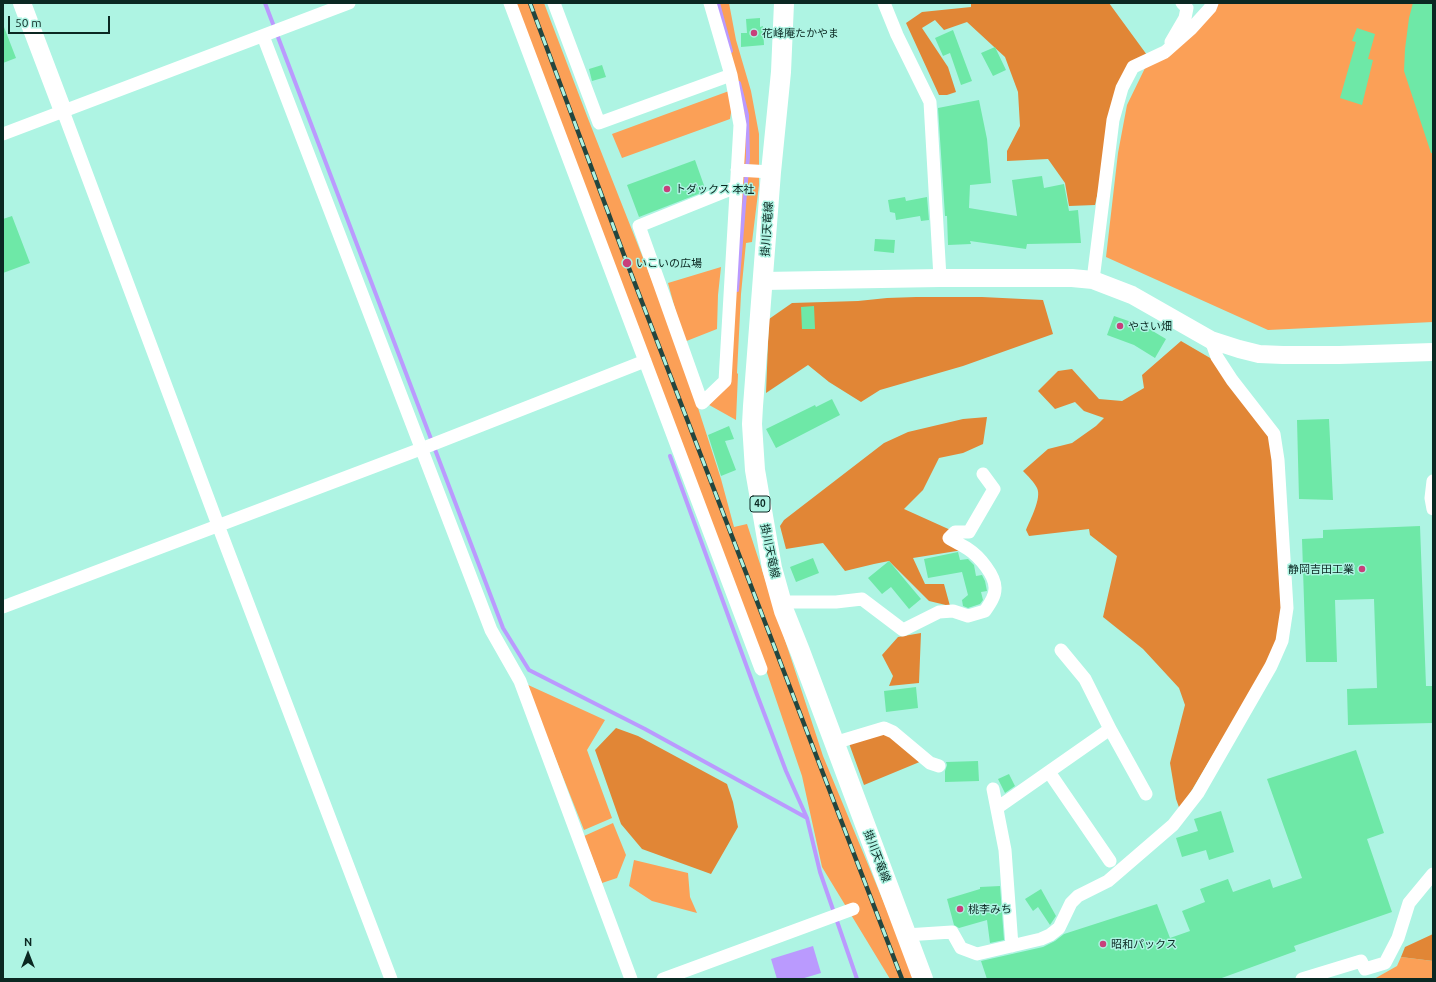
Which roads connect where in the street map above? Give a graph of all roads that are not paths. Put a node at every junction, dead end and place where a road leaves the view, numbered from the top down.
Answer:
1 (22, 3) edge
2 (350, 3) edge
3 (510, 3) edge
4 (554, 3) edge
5 (710, 3) edge
6 (784, 3) edge
7 (884, 3) edge
8 (1182, 3) edge
9 (1212, 3) edge
10 (265, 35) junction
11 (1165, 52) junction
12 (731, 75) junction
13 (63, 111) junction
14 (3, 134) edge
15 (738, 170) junction
16 (765, 171) junction
17 (736, 187) junction
18 (940, 278) junction
19 (1093, 280) junction
20 (763, 281) junction
21 (1211, 340) junction
22 (1433, 352) edge
23 (645, 361) junction
24 (423, 448) junction
25 (983, 474) dead end
26 (1433, 481) edge
27 (1433, 509) edge
28 (218, 526) junction
29 (781, 602) junction
30 (3, 607) edge
31 (1061, 650) dead end
32 (761, 669) dead end
33 (887, 720) dead end
34 (1110, 729) junction
35 (832, 738) junction
36 (939, 766) dead end
37 (1050, 772) junction
38 (993, 789) dead end
39 (1146, 794) dead end
40 (997, 808) junction
41 (1110, 861) dead end
42 (1433, 874) edge
43 (847, 911) dead end
44 (906, 935) junction
45 (1012, 946) junction
46 (391, 979) edge
47 (631, 979) edge
48 (663, 979) edge
49 (923, 979) edge
50 (1302, 979) edge

1 - 13 street
2 - 10 street
3 - 23 street
4 - 12 street
5 - 12 street
6 - 16 main road, 掛川天竜線 / 40
7 - 18 street
8 - 11 street
9 - 11 street
10 - 13 street
10 - 24 street
11 - 19 street
12 - 15 street
13 - 14 street
13 - 28 street
15 - 16 street
15 - 17 street
16 - 20 main road, 掛川天竜線 / 40
17 - 17 street
18 - 19 street
18 - 20 street
19 - 21 street
20 - 29 main road, 掛川天竜線 / 40
21 - 22 street
21 - 45 street
23 - 24 street
23 - 32 street
24 - 28 street
24 - 47 street
25 - 29 street
26 - 27 street
28 - 30 street
28 - 46 street
29 - 35 main road, 掛川天竜線 / 40
31 - 34 street
33 - 35 street
34 - 37 street
34 - 39 street
35 - 36 street
35 - 44 main road, 掛川天竜線 / 40
37 - 40 street
37 - 41 street
38 - 40 street
40 - 45 street
42 - 50 street
43 - 48 street
44 - 45 street
44 - 49 main road, 掛川天竜線 / 40

